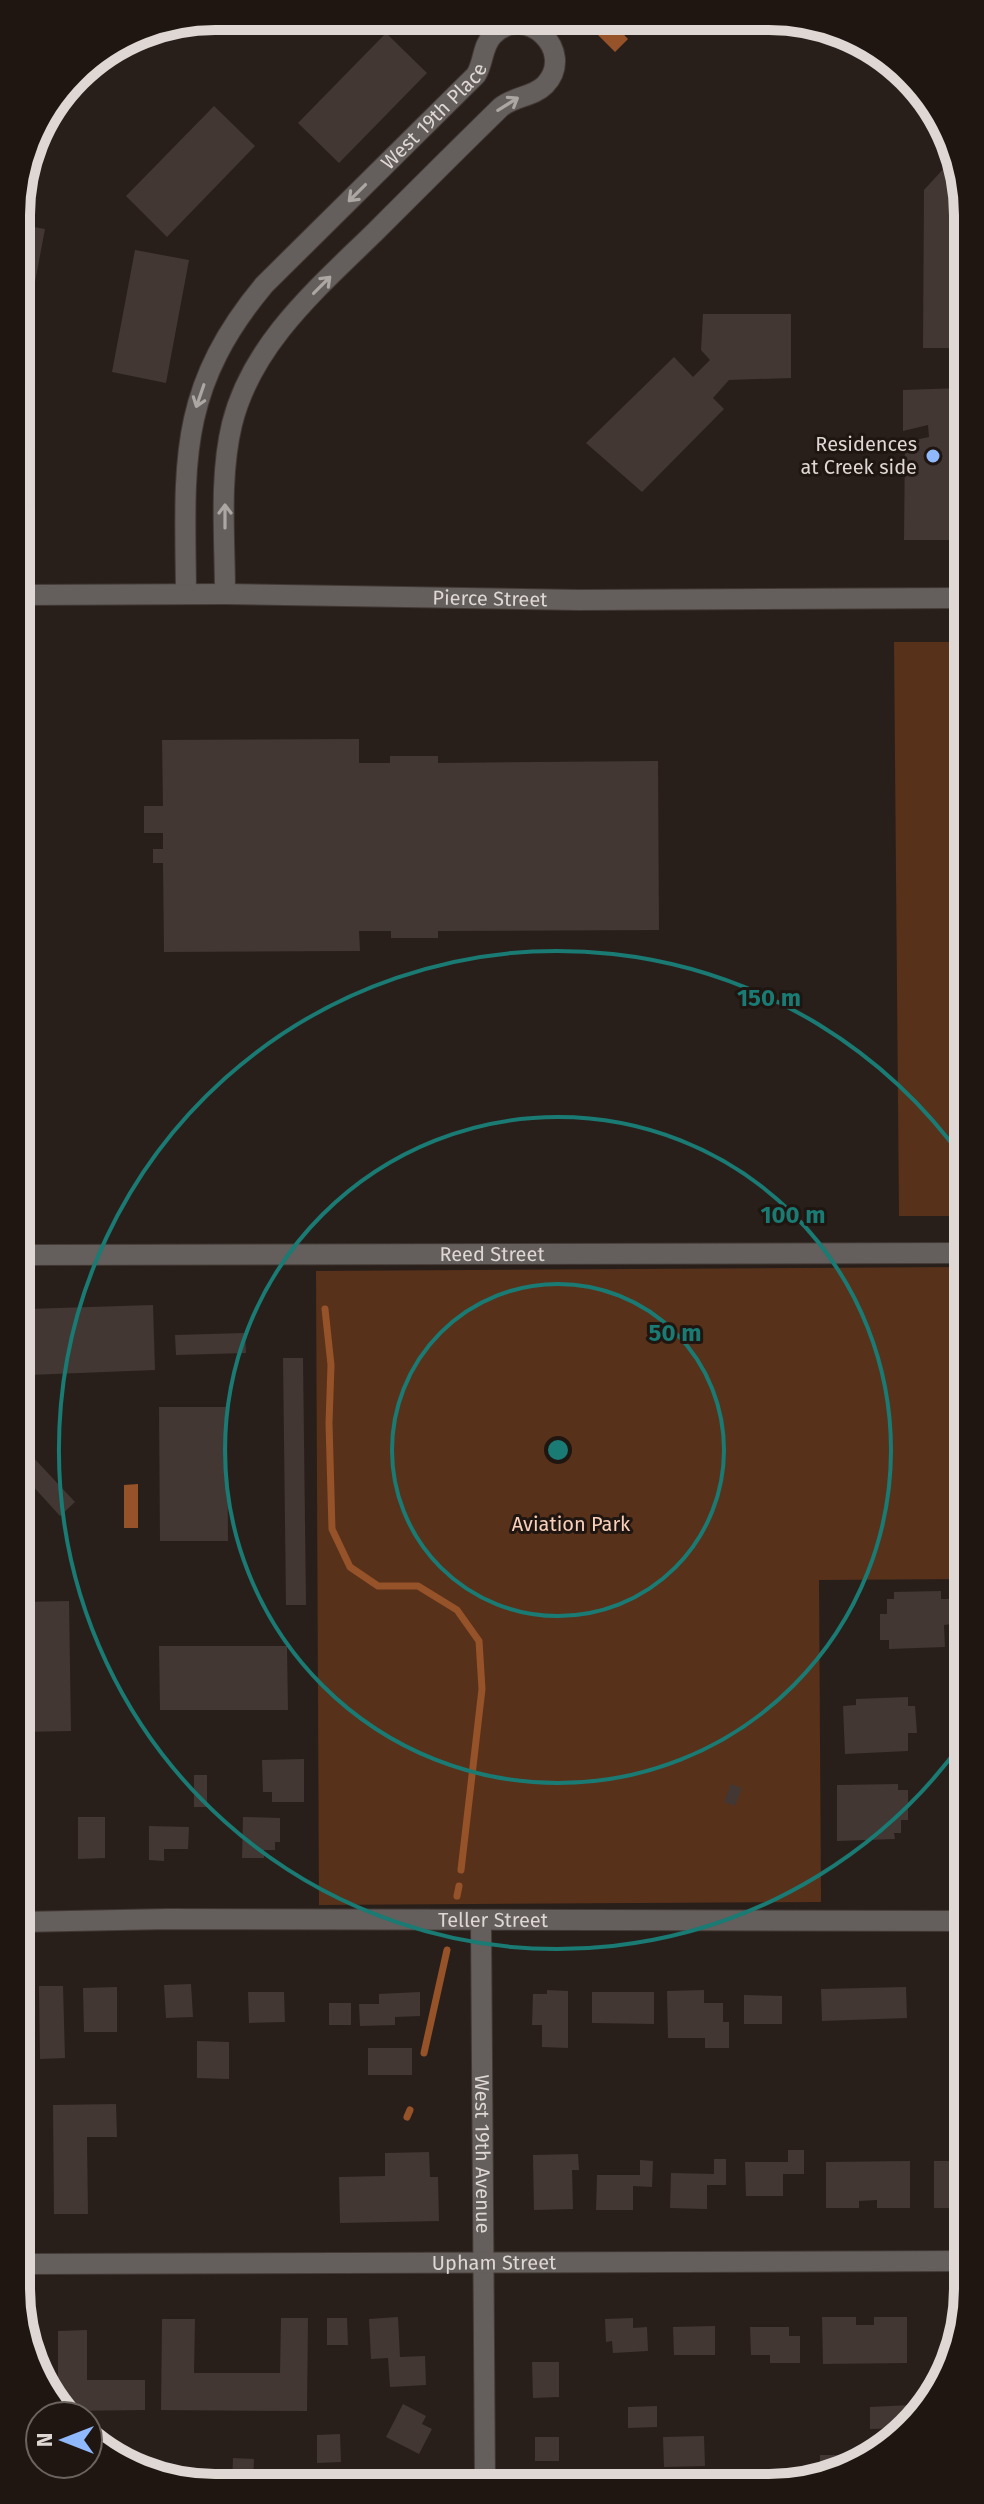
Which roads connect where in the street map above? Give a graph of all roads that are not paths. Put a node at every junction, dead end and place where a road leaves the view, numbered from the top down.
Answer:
1 (500, 30) edge
2 (538, 30) edge
3 (186, 594) junction
4 (225, 594) junction
5 (30, 595) edge
6 (954, 598) edge
7 (954, 1253) edge
8 (30, 1255) edge
9 (954, 1921) edge
10 (30, 1922) edge
11 (481, 1922) junction
12 (954, 2261) edge
13 (484, 2263) junction
14 (30, 2264) edge
15 (485, 2474) edge

1 -> 3 street, West 19th Place
4 -> 2 street, West 19th Place
3 - 4 street, Pierce Street
3 - 5 street, Pierce Street
4 - 6 street, Pierce Street
7 - 8 street, Reed Street
9 - 11 street, Teller Street
10 - 11 street, Teller Street
11 - 13 street, West 19th Avenue
12 - 13 street, Upham Street
13 - 14 street, Upham Street
13 - 15 street, West 19th Avenue

